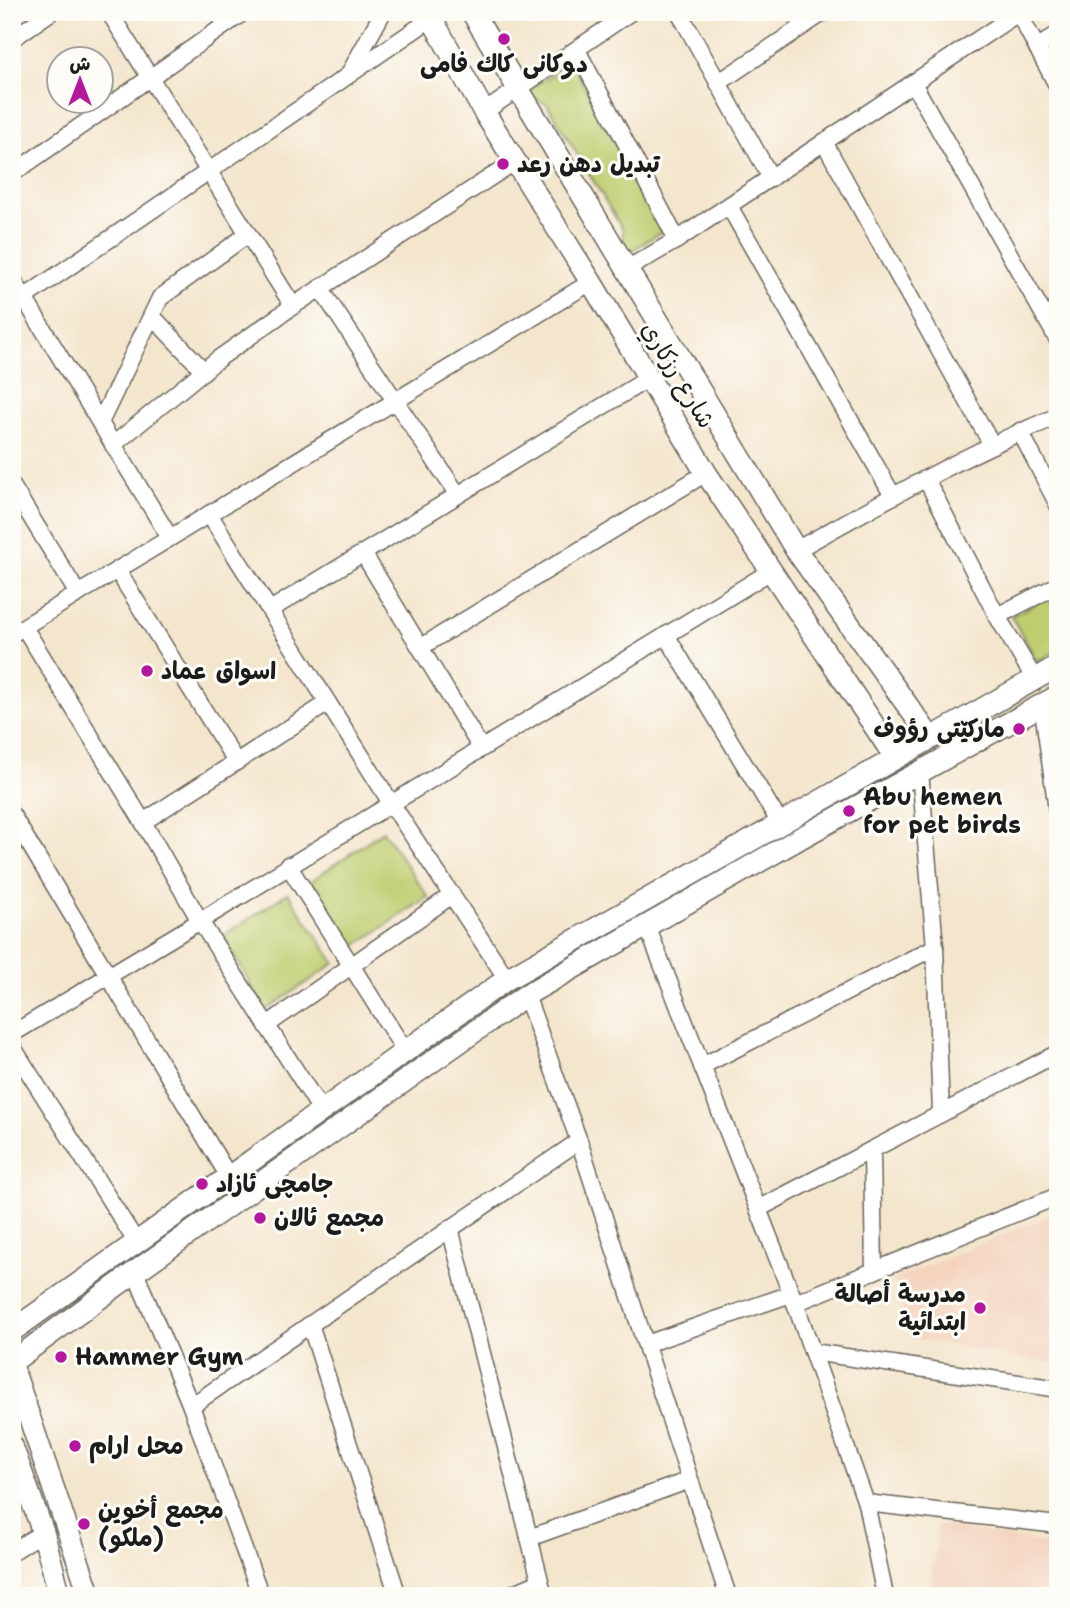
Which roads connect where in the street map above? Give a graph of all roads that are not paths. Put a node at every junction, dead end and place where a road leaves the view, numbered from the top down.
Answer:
1 (51, 12) edge
2 (109, 12) edge
3 (244, 12) edge
4 (383, 12) edge
5 (472, 12) edge
6 (631, 12) edge
7 (679, 12) edge
8 (824, 12) edge
9 (1018, 13) edge
10 (430, 15) edge
11 (1058, 34) edge
12 (12, 39) edge
13 (1037, 48) junction
14 (577, 50) junction
15 (150, 78) junction
16 (346, 79) junction
17 (718, 82) junction
18 (913, 83) junction
19 (1058, 87) edge
20 (517, 90) junction
21 (484, 112) junction
22 (824, 142) junction
23 (514, 162) junction
24 (209, 171) junction
25 (12, 174) edge
26 (771, 178) junction
27 (729, 206) junction
28 (248, 234) junction
29 (677, 240) junction
30 (627, 270) junction
31 (12, 278) edge
32 (591, 282) junction
33 (320, 288) junction
34 (18, 302) edge
35 (293, 306) junction
36 (152, 316) junction
37 (1058, 341) edge
38 (204, 371) junction
39 (649, 378) junction
40 (397, 401) junction
41 (1058, 416) edge
42 (100, 423) junction
43 (1020, 431) junction
44 (113, 445) junction
45 (992, 445) junction
46 (706, 472) junction
47 (926, 479) junction
48 (14, 493) edge
49 (458, 495) junction
50 (892, 496) junction
51 (1058, 505) edge
52 (209, 514) junction
53 (170, 538) junction
54 (796, 550) junction
55 (363, 553) junction
56 (117, 570) junction
57 (771, 571) junction
58 (1058, 585) edge
59 (78, 594) junction
60 (270, 610) junction
61 (998, 616) junction
62 (18, 630) edge
63 (666, 635) junction
64 (421, 647) junction
65 (1058, 666) edge
66 (886, 677) junction
67 (1034, 678) junction
68 (856, 698) junction
69 (1050, 699) edge
70 (328, 703) junction
71 (930, 737) junction
72 (481, 748) junction
73 (895, 757) junction
74 (236, 762) junction
75 (920, 771) junction
76 (390, 803) junction
77 (12, 815) edge
78 (1058, 817) edge
79 (143, 822) junction
80 (780, 823) junction
81 (288, 865) junction
82 (452, 895) junction
83 (200, 921) junction
84 (647, 926) junction
85 (578, 937) junction
86 (935, 947) junction
87 (589, 959) junction
88 (351, 965) junction
89 (108, 976) junction
90 (507, 979) junction
91 (526, 995) junction
92 (12, 1013) edge
93 (267, 1025) junction
94 (17, 1031) edge
95 (12, 1046) edge
96 (405, 1051) junction
97 (1058, 1053) edge
98 (702, 1066) junction
99 (321, 1110) junction
100 (941, 1114) junction
101 (579, 1141) junction
102 (872, 1150) junction
103 (229, 1177) junction
104 (1058, 1196) edge
105 (758, 1209) junction
106 (450, 1228) junction
107 (137, 1242) junction
108 (874, 1270) junction
109 (135, 1272) junction
110 (793, 1298) junction
111 (310, 1324) junction
112 (12, 1331) edge
113 (646, 1344) junction
114 (813, 1352) junction
115 (12, 1364) edge
116 (1058, 1389) edge
117 (191, 1406) junction
118 (12, 1446) edge
119 (690, 1480) junction
120 (866, 1503) junction
121 (1058, 1525) edge
122 (43, 1532) junction
123 (529, 1538) junction
124 (12, 1552) edge
125 (542, 1589) edge
126 (60, 1596) edge
127 (90, 1596) edge
128 (261, 1596) edge
129 (398, 1596) edge
130 (507, 1596) edge
131 (728, 1596) edge
132 (885, 1596) edge

1 - 12 street
2 - 15 street
3 - 15 street
4 - 16 street
5 - 20 street, شارع رزكاري
6 - 14 street
7 - 17 street
8 - 17 street
9 - 13 street
9 - 18 street
10 - 16 street
10 - 21 street, شارع رزكاري
11 - 13 street
13 - 19 street
14 - 20 street
14 - 29 street
15 - 24 street
15 - 25 street
16 - 24 street
17 - 26 street
18 - 22 street
18 - 37 street
20 - 21 street
20 - 30 street, شارع رزكاري
21 - 23 street, شارع رزكاري
22 - 26 street
22 - 45 street
23 - 32 street, شارع رزكاري
23 - 33 street
24 - 28 street
24 - 34 street
26 - 27 street
27 - 29 street
27 - 50 street
28 - 35 street
28 - 36 street
29 - 30 street
30 - 54 street, شارع رزكاري
31 - 34 street
32 - 39 street, شارع رزكاري
32 - 40 street
33 - 35 street
33 - 40 street
34 - 42 street
35 - 38 street
36 - 38 street
36 - 42 street
38 - 44 street
39 - 46 street, شارع رزكاري
39 - 49 street
40 - 49 street
40 - 52 street
41 - 43 street
42 - 44 street
43 - 45 street
43 - 51 street
44 - 53 street
45 - 47 street
46 - 57 street, شارع رزكاري
46 - 64 street
47 - 50 street
47 - 61 street
48 - 59 street
49 - 55 street
50 - 54 street
52 - 53 street
52 - 60 street
53 - 56 street
54 - 66 street, شارع رزكاري
55 - 60 street
55 - 64 street
56 - 59 street
56 - 74 street
57 - 63 street
57 - 68 street, شارع رزكاري
58 - 61 street
59 - 62 street
60 - 70 street
61 - 67 street
62 - 79 street
63 - 72 street
63 - 80 street
64 - 72 street
65 - 67 street
66 - 68 street
66 - 71 street, شارع رزكاري
67 - 71 street
68 - 73 street, شارع رزكاري
69 - 75 street
69 - 78 street
70 - 74 street
70 - 76 street
71 - 73 street
72 - 76 street
73 - 80 street
74 - 79 street
75 - 84 street
75 - 86 street
76 - 81 street
76 - 82 street
77 - 89 street
79 - 83 street
80 - 85 street
81 - 83 street
81 - 88 street
82 - 88 street
82 - 90 street
83 - 89 street
83 - 93 street
84 - 87 street
84 - 98 street
85 - 87 street
85 - 90 street
86 - 98 street
86 - 100 street
87 - 91 street
88 - 93 street
88 - 96 street
89 - 94 street
89 - 103 street
90 - 96 street
91 - 101 street
91 - 109 street
92 - 94 street
93 - 99 street
95 - 107 street
96 - 99 street
97 - 100 street
98 - 105 street
99 - 103 street
100 - 102 street
101 - 106 street
101 - 113 street
102 - 105 street
102 - 108 street
103 - 107 street
104 - 108 street
105 - 110 street
106 - 111 street
106 - 123 street
107 - 112 street
108 - 110 street
109 - 115 street
109 - 117 street
110 - 113 street
110 - 114 street
111 - 117 street
111 - 129 street
113 - 119 street
114 - 116 street
114 - 120 street
115 - 127 street
117 - 128 street
118 - 122 street
119 - 123 street
119 - 131 street
120 - 121 street
120 - 132 street
122 - 124 street
122 - 126 street
123 - 125 street
125 - 130 street

